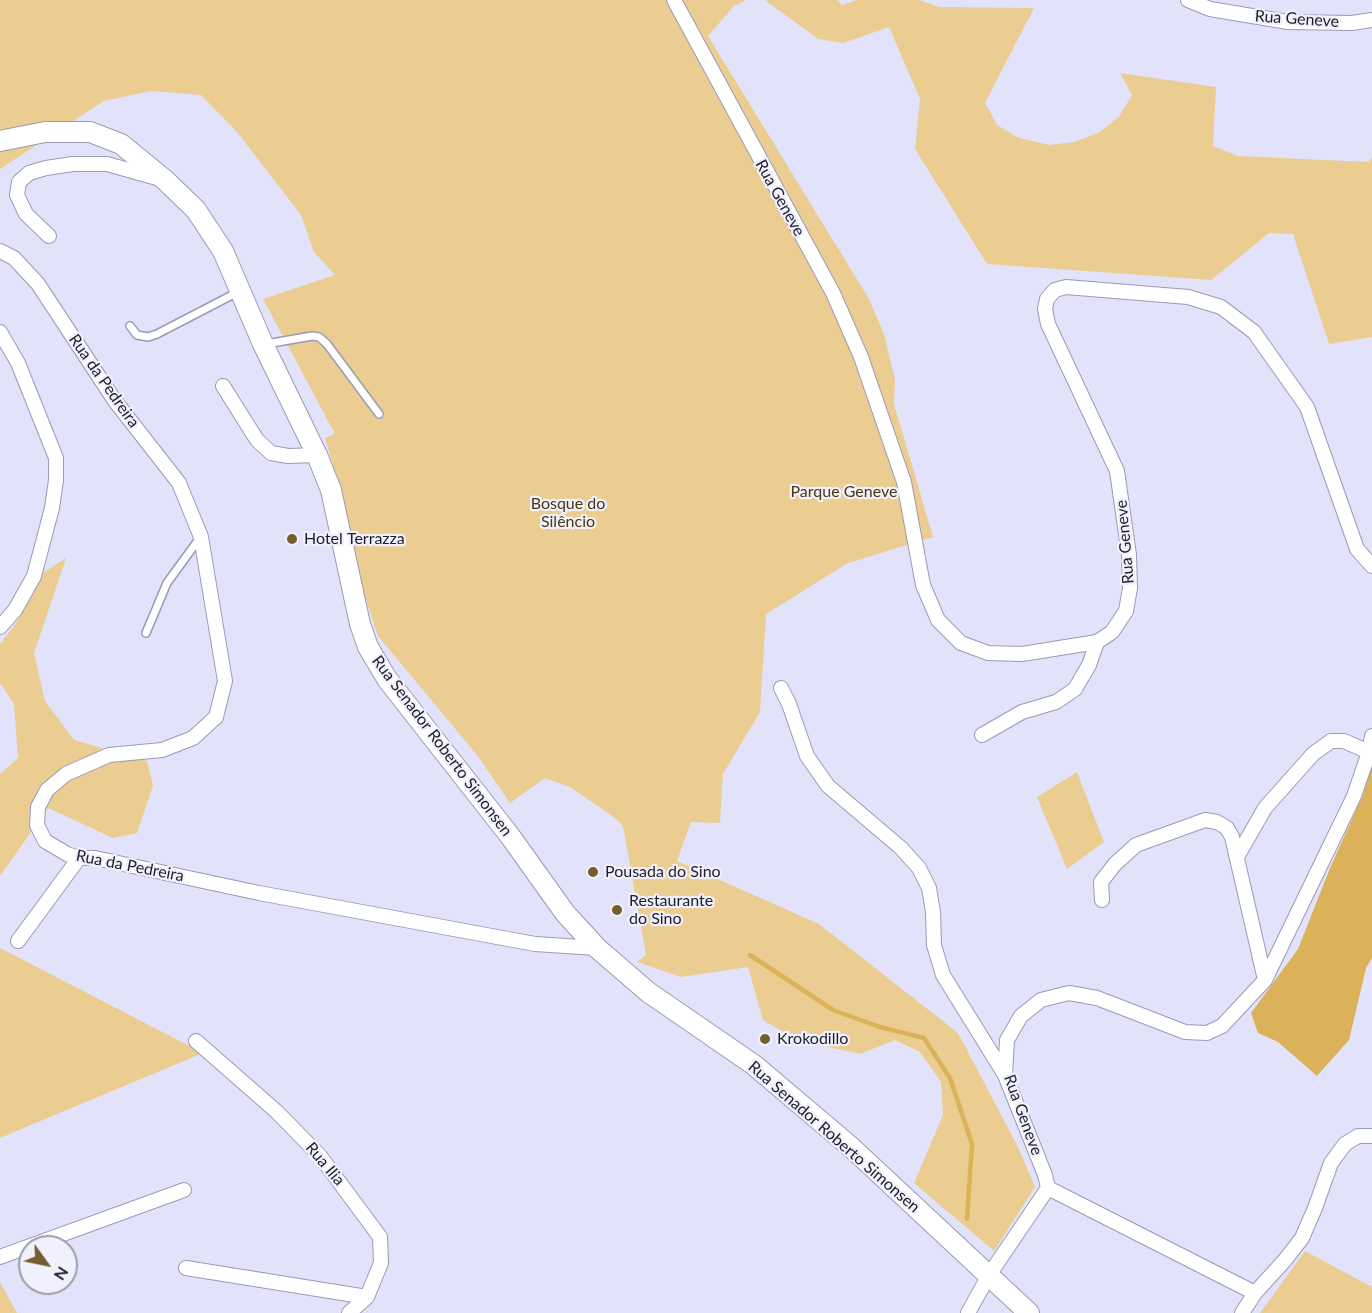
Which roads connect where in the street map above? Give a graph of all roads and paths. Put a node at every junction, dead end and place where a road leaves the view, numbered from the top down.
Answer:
1 (674, 0) edge
2 (1188, 0) edge
3 (1372, 20) edge
4 (0, 141) edge
5 (165, 180) junction
6 (49, 236) dead end
7 (0, 251) edge
8 (241, 291) junction
9 (130, 326) dead end
10 (0, 332) edge
11 (263, 344) junction
12 (223, 386) dead end
13 (379, 414) dead end
14 (317, 455) junction
15 (201, 537) junction
16 (1372, 566) edge
17 (0, 627) edge
18 (146, 633) dead end
19 (1097, 642) junction
20 (781, 688) dead end
21 (982, 735) dead end
22 (1372, 736) edge
23 (1369, 752) junction
24 (1237, 857) junction
25 (79, 858) junction
26 (1102, 900) dead end
27 (18, 941) dead end
28 (597, 948) junction
29 (1265, 980) junction
30 (196, 1041) dead end
31 (1005, 1075) junction
32 (1372, 1136) edge
33 (1048, 1188) junction
34 (184, 1190) dead end
35 (0, 1257) edge
36 (186, 1268) dead end
37 (989, 1275) junction
38 (1255, 1293) junction
39 (367, 1298) junction
40 (349, 1313) edge
41 (969, 1313) edge
42 (1029, 1313) edge
43 (1242, 1313) edge

1 - 19 street, Rua Geneve
2 - 3 street, Rua Geneve
4 - 5 street, Rua Senador Roberto Simonsen
5 - 6 street
5 - 8 street, Rua Senador Roberto Simonsen
7 - 15 street, Rua da Pedreira
8 - 9 lane
8 - 11 street, Rua Senador Roberto Simonsen
10 - 17 street
11 - 13 lane
11 - 14 street, Rua Senador Roberto Simonsen
12 - 14 street
14 - 28 street, Rua Senador Roberto Simonsen
15 - 18 lane
15 - 25 street, Rua da Pedreira
16 - 19 street, Rua Geneve
19 - 21 street
20 - 31 street
22 - 23 street, Rua Geneve
23 - 24 street
23 - 29 street, Rua Geneve
24 - 26 street
24 - 29 street
25 - 27 street
25 - 28 street, Rua da Pedreira
28 - 37 street, Rua Senador Roberto Simonsen
29 - 31 street, Rua Geneve
30 - 39 street, Rua Ilia
31 - 33 street, Rua Geneve
32 - 38 street
33 - 37 street
33 - 38 street
34 - 35 street
36 - 39 street
37 - 41 street
37 - 42 street, Rua Senador Roberto Simonsen
38 - 43 street
39 - 40 street, Rua Ilia

